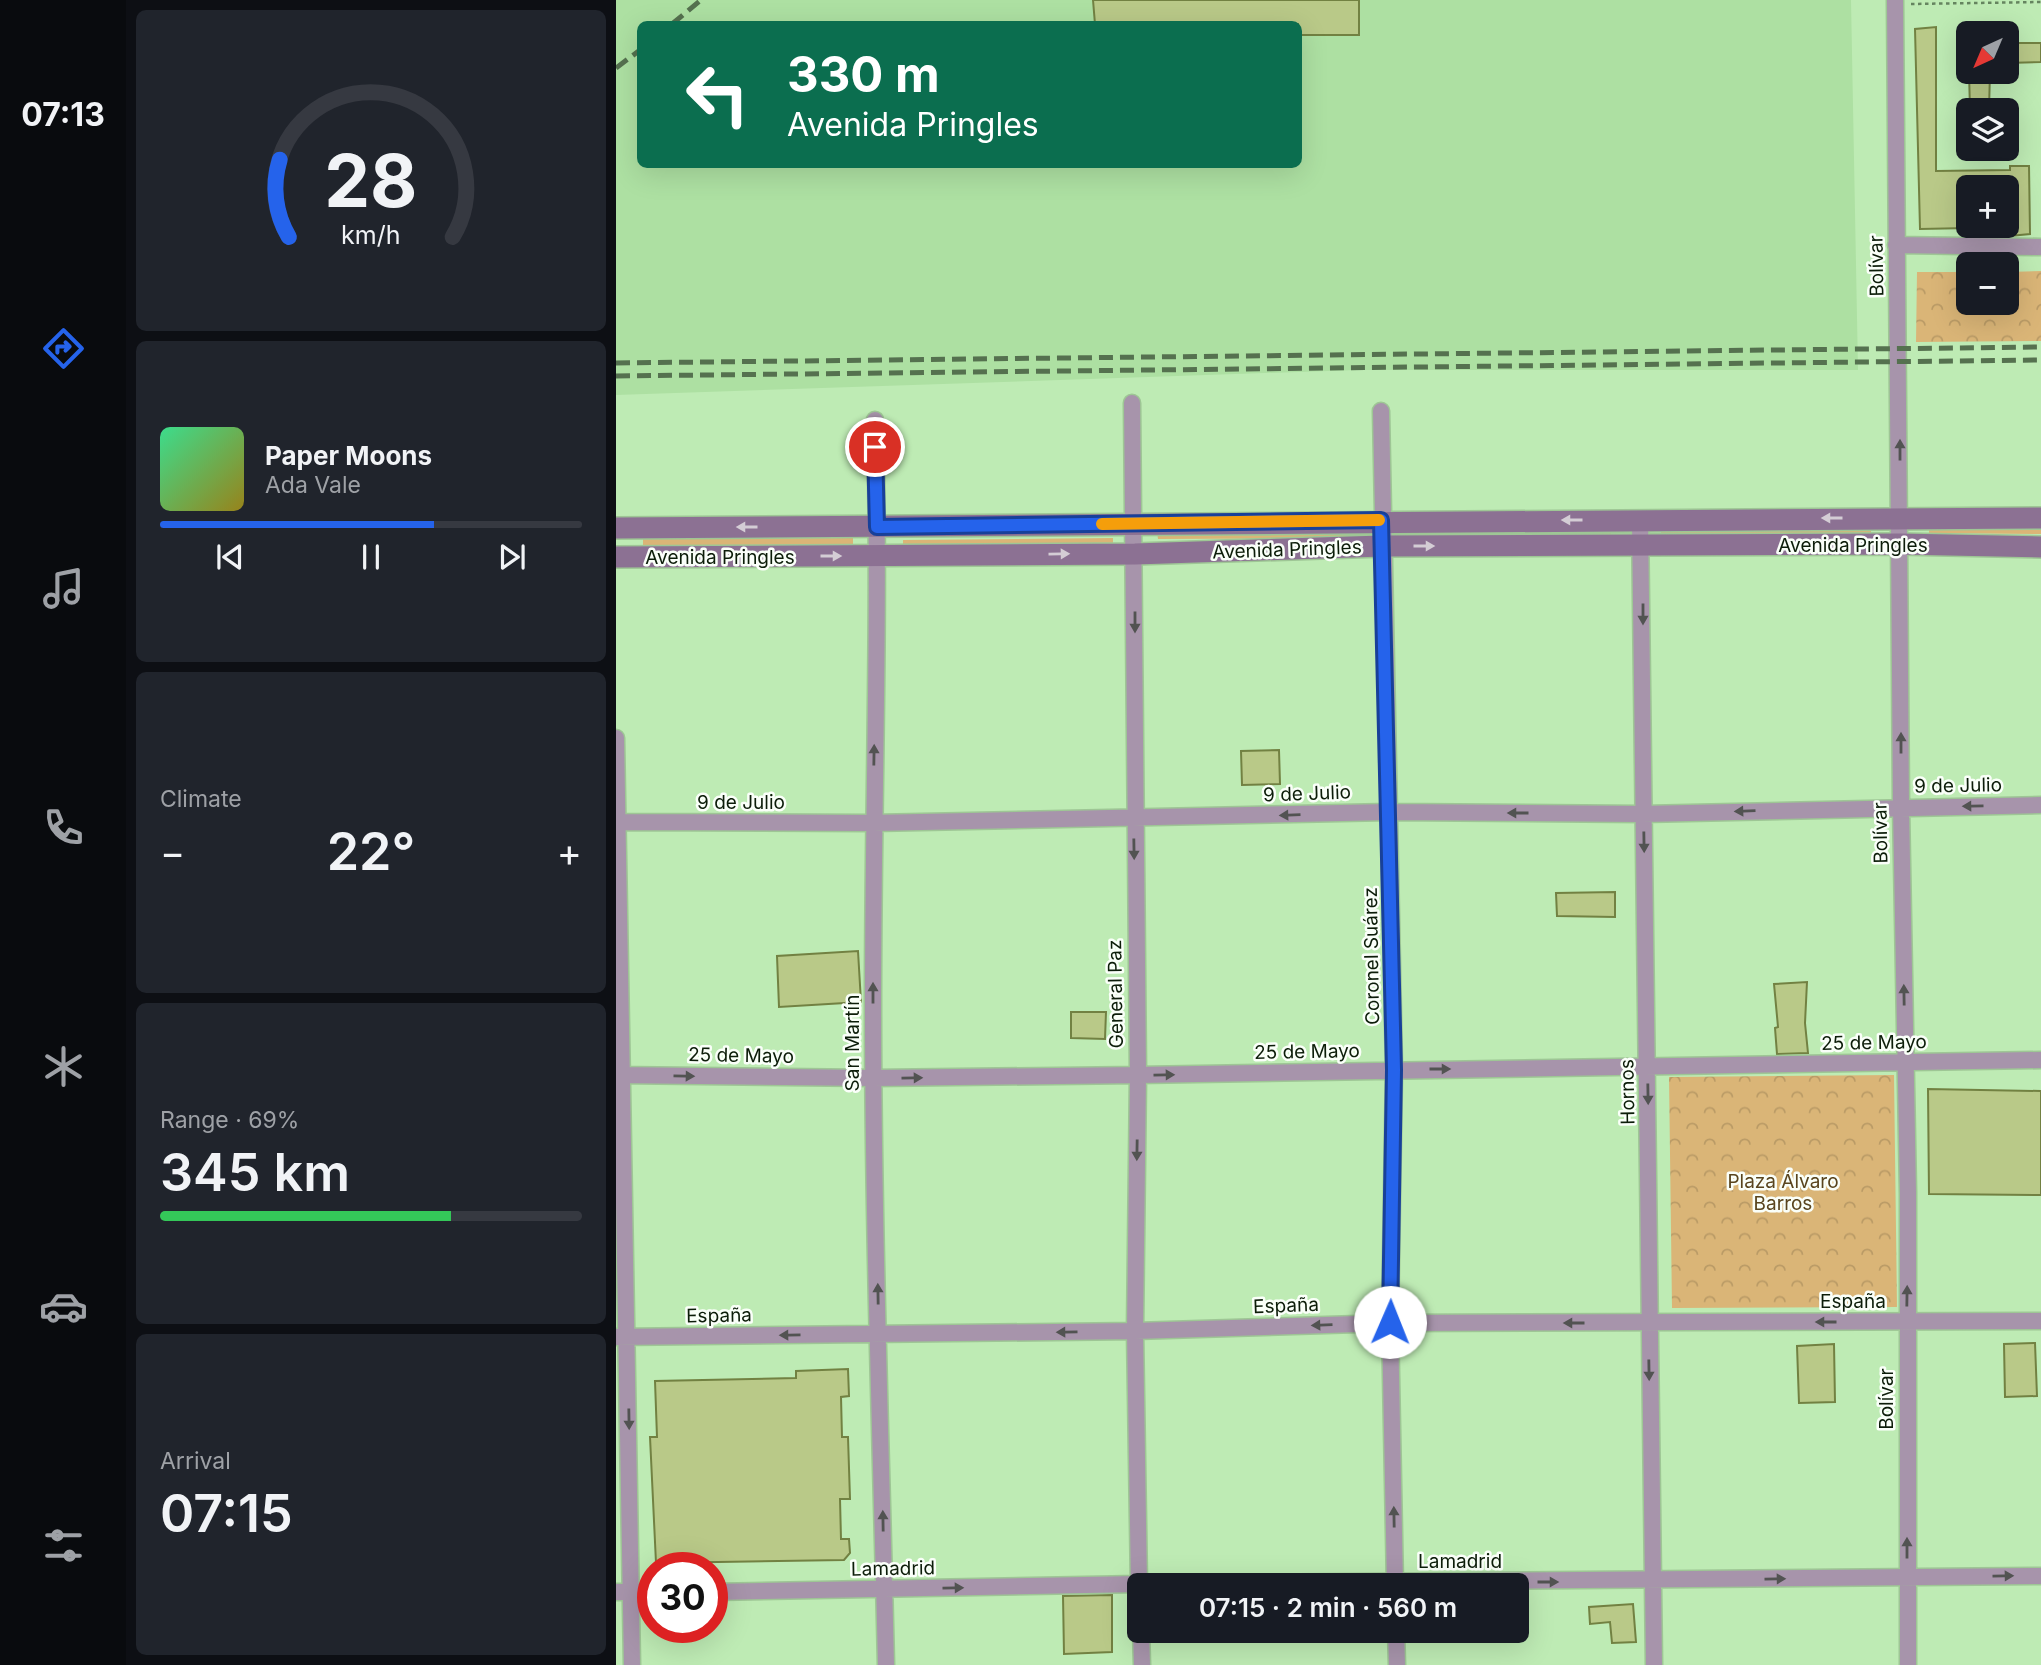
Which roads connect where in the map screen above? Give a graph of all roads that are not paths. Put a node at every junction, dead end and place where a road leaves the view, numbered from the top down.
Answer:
1 (1895, 2) edge
2 (1896, 245) junction
3 (2041, 247) edge
4 (1132, 403) dead end
5 (1381, 411) dead end
6 (875, 420) dead end
7 (1900, 518) junction
8 (2041, 518) edge
9 (1381, 520) junction
10 (1640, 520) junction
11 (1133, 524) junction
12 (877, 527) junction
13 (616, 528) edge
14 (1900, 544) junction
15 (1382, 546) junction
16 (1642, 546) junction
17 (2041, 547) edge
18 (1135, 554) junction
19 (878, 556) junction
20 (616, 557) edge
21 (616, 738) edge
22 (2041, 805) edge
23 (1901, 807) junction
24 (1389, 812) junction
25 (1643, 814) junction
26 (1134, 819) junction
27 (616, 822) edge
28 (873, 823) junction
29 (2041, 1060) edge
30 (1906, 1062) junction
31 (1648, 1068) junction
32 (1394, 1070) junction
33 (619, 1075) edge
34 (1138, 1075) junction
35 (873, 1078) junction
36 (1906, 1321) junction
37 (2041, 1321) edge
38 (1390, 1322) junction
39 (1649, 1323) junction
40 (1135, 1331) junction
41 (879, 1333) junction
42 (622, 1337) edge
43 (1139, 1573) edge
44 (1395, 1573) edge
45 (2041, 1576) edge
46 (1907, 1578) junction
47 (1651, 1581) junction
48 (1529, 1582) edge
49 (1127, 1585) edge
50 (885, 1590) junction
51 (624, 1592) edge
52 (728, 1592) edge
53 (1141, 1643) edge
54 (1396, 1643) edge
55 (632, 1665) edge
56 (887, 1665) edge
57 (1142, 1665) edge
58 (1397, 1665) edge
59 (1654, 1665) edge
60 (1908, 1665) edge

1 - 2 street, Bolívar
2 - 3 street
7 -> 2 street, Bolívar
4 - 11 street, General Paz
5 - 9 street, Coronel Suárez
6 - 12 street, San Martín
7 - 8 main road, Avenida Pringles
7 -> 10 main road, Avenida Pringles
7 - 14 street, Bolívar
10 -> 9 main road, Avenida Pringles
9 - 11 main road, Avenida Pringles
9 - 15 street, Coronel Suárez
10 - 16 street, Hornos
11 - 12 main road, Avenida Pringles
11 - 18 street, General Paz
12 -> 13 main road, Avenida Pringles
12 - 19 street, San Martín
14 - 16 main road, Avenida Pringles
14 - 17 main road, Avenida Pringles
23 -> 14 street, Bolívar
15 -> 16 main road, Avenida Pringles
15 - 18 main road, Avenida Pringles
15 - 24 street, Coronel Suárez
16 -> 25 street, Hornos
19 -> 18 main road, Avenida Pringles
18 -> 26 street, General Paz
20 -> 19 main road, Avenida Pringles
28 -> 19 street, San Martín
21 - 27 street
22 -> 23 street, 9 de Julio
23 -> 25 street, 9 de Julio
30 -> 23 street, Bolívar
25 -> 24 street, 9 de Julio
24 -> 26 street, 9 de Julio
24 - 32 street, Coronel Suárez
25 -> 31 street, Hornos
26 - 28 street, 9 de Julio
26 -> 34 street, General Paz
27 - 28 street, 9 de Julio
27 - 33 street
35 -> 28 street, San Martín
29 - 30 street, 25 de Mayo
30 - 31 street, 25 de Mayo
36 -> 30 street, Bolívar
32 -> 31 street, 25 de Mayo
31 -> 39 street, Hornos
34 -> 32 street, 25 de Mayo
32 - 38 street, Coronel Suárez
33 -> 35 street, 25 de Mayo
33 - 42 street
35 -> 34 street, 25 de Mayo
34 -> 40 street, General Paz
41 -> 35 street, San Martín
36 - 37 street, España
36 -> 39 street, España
46 -> 36 street, Bolívar
39 -> 38 street, España
38 -> 40 street, España
44 -> 38 street, Coronel Suárez
39 -> 47 street, Hornos
40 -> 41 street, España
40 - 43 street, General Paz
41 -> 42 street, España
50 -> 41 street, San Martín
42 -> 51 street
46 -> 45 street, Lamadrid
47 -> 46 street, Lamadrid
46 - 60 street, Bolívar
48 -> 47 street, Lamadrid
47 - 59 street, Hornos
50 -> 49 street, Lamadrid
50 - 52 street, Lamadrid
50 - 56 street, San Martín
51 - 55 street
53 - 57 street
54 - 58 street

